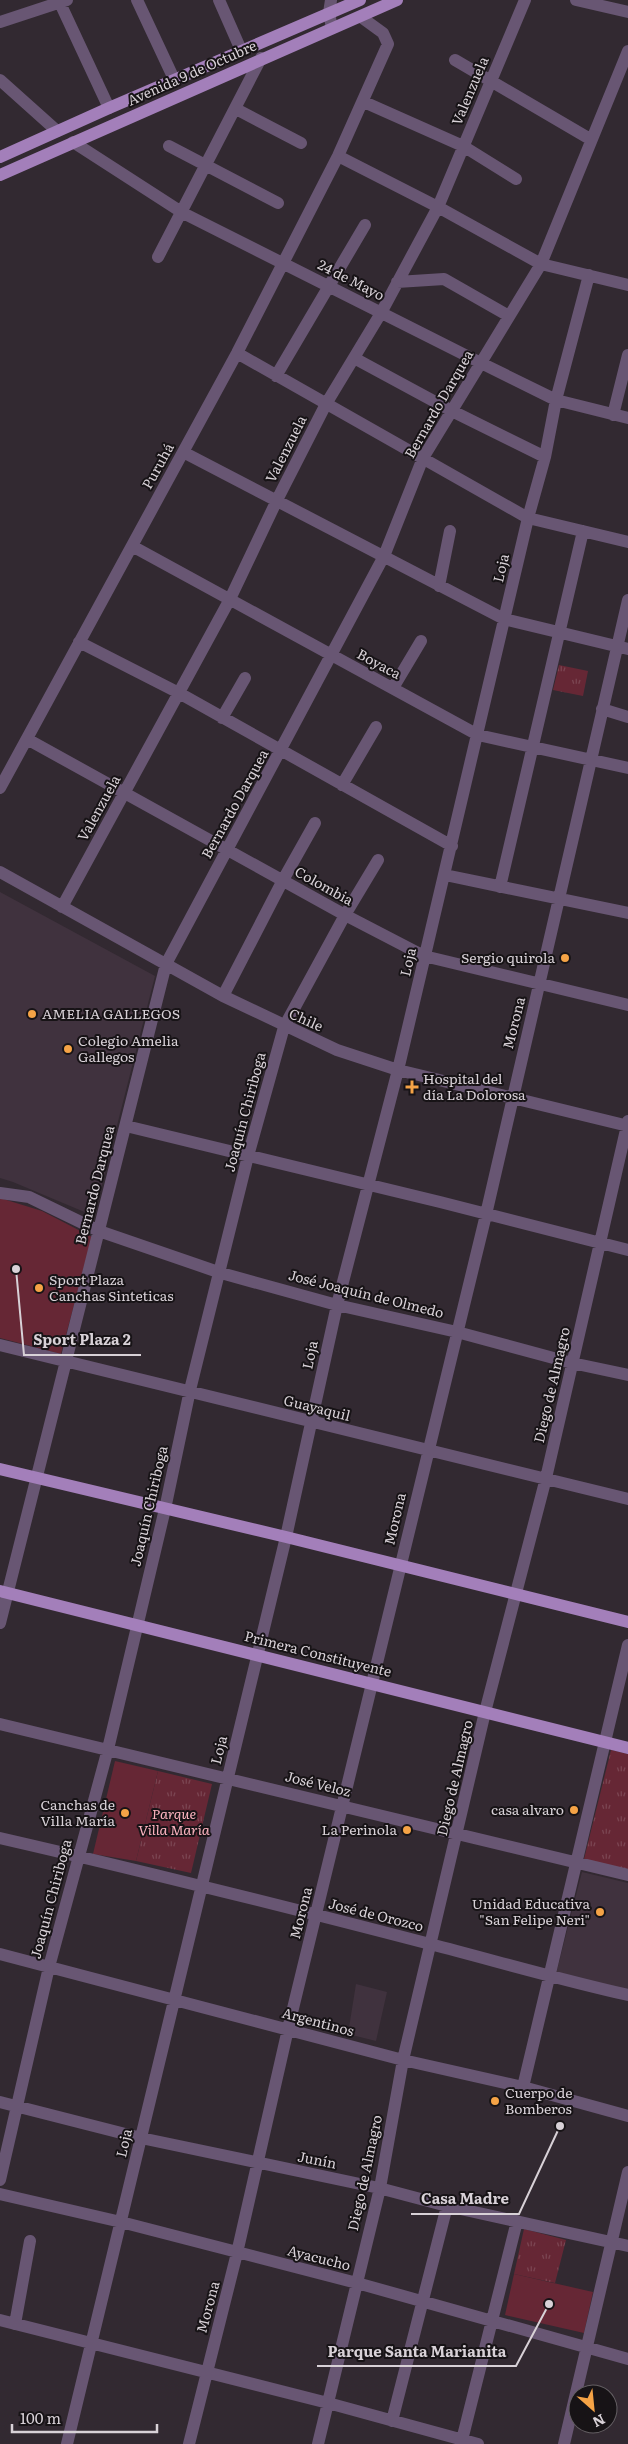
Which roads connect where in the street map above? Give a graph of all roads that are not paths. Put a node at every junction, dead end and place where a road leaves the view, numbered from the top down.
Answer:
1 (136, 0) edge
2 (219, 0) edge
3 (331, 0) edge
4 (360, 0) edge
5 (397, 0) edge
6 (525, 0) edge
7 (576, 0) edge
8 (64, 1) edge
9 (628, 12) edge
10 (330, 13) junction
11 (361, 16) junction
12 (0, 22) edge
13 (332, 28) junction
14 (241, 50) junction
15 (628, 51) edge
16 (261, 58) junction
17 (456, 60) dead end
18 (174, 79) junction
19 (0, 80) edge
20 (490, 81) junction
21 (364, 102) junction
22 (109, 108) junction
23 (236, 109) junction
24 (57, 131) junction
25 (590, 139) junction
26 (73, 142) junction
27 (302, 143) dead end
28 (169, 146) dead end
29 (463, 146) junction
30 (338, 156) junction
31 (0, 157) edge
32 (207, 166) junction
33 (0, 175) edge
34 (516, 179) dead end
35 (278, 204) dead end
36 (438, 207) junction
37 (183, 212) junction
38 (365, 225) dead end
39 (158, 257) dead end
40 (282, 262) junction
41 (541, 264) junction
42 (589, 275) junction
43 (397, 282) junction
44 (628, 285) edge
45 (330, 287) junction
46 (381, 312) junction
47 (509, 316) junction
48 (237, 354) junction
49 (628, 355) edge
50 (354, 358) junction
51 (481, 363) junction
52 (276, 376) junction
53 (556, 400) junction
54 (326, 404) junction
55 (452, 411) junction
56 (613, 415) junction
57 (628, 418) edge
58 (183, 452) junction
59 (545, 457) junction
60 (423, 458) junction
61 (277, 500) junction
62 (528, 518) junction
63 (450, 531) dead end
64 (583, 531) junction
65 (628, 542) edge
66 (132, 546) junction
67 (384, 556) junction
68 (439, 586) junction
69 (230, 599) junction
70 (628, 600) edge
71 (504, 620) junction
72 (560, 633) junction
73 (420, 640) dead end
74 (80, 642) junction
75 (622, 648) edge
76 (330, 654) junction
77 (245, 678) dead end
78 (393, 688) junction
79 (179, 693) junction
80 (602, 709) junction
81 (628, 716) edge
82 (222, 718) junction
83 (376, 727) dead end
84 (478, 735) junction
85 (27, 739) junction
86 (533, 747) junction
87 (281, 752) junction
88 (590, 760) junction
89 (628, 768) edge
90 (342, 785) junction
91 (0, 788) edge
92 (124, 793) junction
93 (315, 823) dead end
94 (452, 846) junction
95 (227, 850) junction
96 (378, 860) dead end
97 (0, 872) edge
98 (445, 875) junction
99 (282, 880) junction
100 (500, 887) junction
101 (558, 898) junction
102 (62, 907) junction
103 (628, 913) edge
104 (344, 915) junction
105 (424, 956) junction
106 (166, 964) junction
107 (539, 985) junction
108 (223, 996) junction
109 (628, 1005) edge
110 (284, 1027) junction
111 (398, 1070) junction
112 (512, 1098) junction
113 (628, 1124) edge
114 (126, 1126) junction
115 (248, 1156) junction
116 (368, 1186) junction
117 (0, 1192) edge
118 (486, 1214) junction
119 (100, 1231) junction
120 (601, 1244) junction
121 (628, 1250) edge
122 (221, 1273) junction
123 (337, 1305) junction
124 (457, 1332) junction
125 (0, 1345) edge
126 (68, 1362) junction
127 (572, 1363) junction
128 (628, 1375) edge
129 (190, 1390) junction
130 (311, 1422) junction
131 (427, 1449) junction
132 (0, 1469) edge
133 (546, 1478) junction
134 (37, 1479) junction
135 (628, 1499) edge
136 (165, 1509) junction
137 (286, 1536) junction
138 (400, 1566) junction
139 (4, 1592) edge
140 (515, 1595) junction
141 (628, 1622) edge
142 (0, 1623) edge
143 (137, 1627) junction
144 (628, 1645) edge
145 (257, 1655) junction
146 (372, 1683) junction
147 (486, 1712) junction
148 (0, 1724) edge
149 (604, 1743) junction
150 (628, 1748) edge
151 (108, 1749) junction
152 (228, 1777) junction
153 (342, 1805) junction
154 (457, 1833) junction
155 (0, 1838) edge
156 (77, 1856) junction
157 (576, 1862) junction
158 (628, 1875) edge
159 (202, 1886) junction
160 (316, 1915) junction
161 (431, 1944) junction
162 (0, 1954) edge
163 (49, 1967) junction
164 (549, 1977) junction
165 (628, 1995) edge
166 (174, 2000) junction
167 (288, 2029) junction
168 (403, 2060) junction
169 (522, 2087) junction
170 (0, 2102) edge
171 (17, 2106) junction
172 (628, 2116) edge
173 (141, 2138) junction
174 (258, 2164) junction
175 (628, 2172) edge
176 (0, 2180) edge
177 (380, 2188) junction
178 (0, 2194) edge
179 (447, 2206) junction
180 (517, 2221) junction
181 (121, 2222) junction
182 (30, 2241) dead end
183 (612, 2242) junction
184 (628, 2246) edge
185 (237, 2252) junction
186 (356, 2283) junction
187 (422, 2301) junction
188 (0, 2320) edge
189 (492, 2320) junction
190 (15, 2324) junction
191 (92, 2343) junction
192 (586, 2348) junction
193 (628, 2359) edge
194 (206, 2372) junction
195 (328, 2403) junction
196 (392, 2421) junction
197 (461, 2442) edge
198 (67, 2444) edge
199 (189, 2444) edge
200 (318, 2444) edge
201 (478, 2444) edge
202 (564, 2444) edge

1 - 18 street
2 - 14 street
3 - 10 street
4 - 10 main road, Avenida 9 de Octubre
5 - 11 main road, Avenida 9 de Octubre
6 - 20 street, Valenzuela
7 - 9 street
8 - 12 street
8 - 22 street
10 - 13 street
10 - 14 main road, Avenida 9 de Octubre
11 - 13 main road, Avenida 9 de Octubre
11 - 21 street, Puruhá
13 - 16 main road, Avenida 9 de Octubre
14 - 18 main road, Avenida 9 de Octubre
15 - 25 street, Bernardo Darquea
16 - 23 street
16 - 26 main road, Avenida 9 de Octubre
17 - 20 street
18 - 22 main road, Avenida 9 de Octubre
19 - 24 street
20 - 25 street
20 - 29 street, Valenzuela
21 - 29 street
21 - 30 street, Puruhá
22 - 24 main road, Avenida 9 de Octubre
23 - 27 street
23 - 32 street
24 - 31 main road, Avenida 9 de Octubre
25 - 41 street, Bernardo Darquea
26 - 33 main road, Avenida 9 de Octubre
26 - 37 street, 24 de Mayo
28 - 32 street
29 - 34 street
29 - 36 street, Valenzuela
30 - 36 street
30 - 40 street, Puruhá
32 - 35 street
32 - 37 street
36 - 41 street
36 - 43 street, Valenzuela
37 - 39 street
37 - 40 street, 24 de Mayo
38 - 45 street
40 - 45 street, 24 de Mayo
40 - 48 street, Puruhá
41 - 42 street
41 - 47 street, Bernardo Darquea
42 - 44 street
42 - 53 street, Loja
43 - 46 street, Valenzuela
43 - 47 street
45 - 46 street, 24 de Mayo
45 - 52 street
46 - 50 street, Valenzuela
46 - 51 street, 24 de Mayo
47 - 51 street, Bernardo Darquea
48 - 52 street
48 - 58 street, Puruhá
49 - 56 street
50 - 54 street, Valenzuela
50 - 55 street
51 - 53 street, 24 de Mayo
51 - 55 street, Bernardo Darquea
52 - 54 street
53 - 56 street, 24 de Mayo
53 - 59 street, Loja
54 - 60 street
54 - 61 street, Valenzuela
55 - 59 street
55 - 60 street, Bernardo Darquea
56 - 57 street, 24 de Mayo
58 - 61 street
58 - 66 street, Puruhá
59 - 62 street, Loja
60 - 62 street
60 - 67 street, Bernardo Darquea
61 - 67 street
61 - 69 street, Valenzuela
62 - 64 street
62 - 71 street, Loja
63 - 68 street
64 - 65 street
64 - 72 street
66 - 69 street, Boyaca
66 - 74 street, Puruhá
67 - 68 street
67 - 76 street, Bernardo Darquea
68 - 71 street
69 - 76 street, Boyaca
69 - 79 street, Valenzuela
70 - 75 street, Morona
71 - 72 street
71 - 84 street, Loja
72 - 75 street
72 - 86 street
73 - 78 street
74 - 79 street
74 - 85 street, Puruhá
75 - 80 street, Morona
76 - 78 street, Boyaca
76 - 87 street, Bernardo Darquea
77 - 82 street
78 - 84 street, Boyaca
79 - 82 street
79 - 92 street, Valenzuela
80 - 81 street
80 - 88 street, Morona
82 - 87 street
83 - 90 street
84 - 86 street, Boyaca
84 - 94 street, Loja
85 - 91 street, Puruhá
85 - 92 street, Colombia
86 - 88 street, Boyaca
86 - 100 street
87 - 90 street
87 - 95 street, Bernardo Darquea
88 - 89 street, Boyaca
88 - 101 street, Morona
90 - 94 street
92 - 95 street, Colombia
92 - 102 street, Valenzuela
93 - 99 street
94 - 98 street, Loja
95 - 99 street, Colombia
95 - 106 street, Bernardo Darquea
96 - 104 street, Joaquín Chiriboga
97 - 102 street, Chile
98 - 100 street
98 - 105 street, Loja
99 - 104 street, Colombia
99 - 108 street
100 - 101 street
101 - 103 street
101 - 107 street, Morona
102 - 106 street, Chile
104 - 105 street, Colombia
104 - 110 street, Joaquín Chiriboga
105 - 107 street, Colombia
105 - 111 street, Loja
106 - 108 street, Chile
106 - 114 street, Bernardo Darquea
107 - 109 street, Colombia
107 - 112 street, Morona
108 - 110 street, Chile
110 - 111 street, Chile
110 - 115 street, Joaquín Chiriboga
111 - 112 street, Chile
111 - 116 street, Loja
112 - 113 street, Chile
112 - 118 street, Morona
113 - 120 street, Diego de Almagro
114 - 115 street
114 - 119 street, Bernardo Darquea
115 - 116 street
115 - 122 street, Joaquín Chiriboga
116 - 118 street
116 - 123 street, Loja
117 - 119 street, José Joaquín de Olmedo
118 - 120 street
118 - 124 street, Morona
119 - 122 street, José Joaquín de Olmedo
119 - 126 street, Bernardo Darquea
120 - 121 street
120 - 127 street, Diego de Almagro
122 - 123 street, José Joaquín de Olmedo
122 - 129 street, Joaquín Chiriboga
123 - 124 street, José Joaquín de Olmedo
123 - 130 street, Loja
124 - 127 street, José Joaquín de Olmedo
124 - 131 street, Morona
125 - 126 street, Guayaquil
126 - 129 street, Guayaquil
126 - 134 street, Bernardo Darquea
127 - 128 street, José Joaquín de Olmedo
127 - 133 street, Diego de Almagro
129 - 130 street, Guayaquil
129 - 136 street, Joaquín Chiriboga
130 - 131 street, Guayaquil
130 - 137 street, Loja
131 - 133 street, Guayaquil
131 - 138 street, Morona
132 - 134 main road
133 - 135 street, Guayaquil
133 - 140 street, Diego de Almagro
134 - 136 main road
134 - 139 street, Bernardo Darquea
136 - 137 main road
136 - 143 street, Joaquín Chiriboga
137 - 138 main road
137 - 145 street, Loja
138 - 140 main road
138 - 146 street, Morona
139 - 142 street, Bernardo Darquea
139 - 143 main road, Primera Constituyente
140 - 141 main road
140 - 147 street, Diego de Almagro
143 - 145 main road, Primera Constituyente
143 - 151 street, Joaquín Chiriboga
144 - 149 street
145 - 146 main road, Primera Constituyente
145 - 152 street, Loja
146 - 147 main road, Primera Constituyente
146 - 153 street, Morona
147 - 149 main road, Primera Constituyente
147 - 154 street, Diego de Almagro
148 - 151 street, José Veloz
149 - 150 main road, Primera Constituyente
149 - 157 street
151 - 152 street, José Veloz
151 - 156 street, Joaquín Chiriboga
152 - 153 street, José Veloz
152 - 159 street, Loja
153 - 154 street, José Veloz
153 - 160 street, Morona
154 - 157 street, José Veloz
154 - 161 street, Diego de Almagro
155 - 156 street, José de Orozco
156 - 159 street, José de Orozco
156 - 163 street, Joaquín Chiriboga
157 - 158 street, José Veloz
157 - 164 street
159 - 160 street, José de Orozco
159 - 166 street, Loja
160 - 161 street, José de Orozco
160 - 167 street, Morona
161 - 164 street, José de Orozco
161 - 168 street, Diego de Almagro
162 - 163 street, Argentinos
163 - 166 street, Argentinos
163 - 171 street, Joaquín Chiriboga
164 - 165 street, José de Orozco
164 - 169 street
166 - 167 street, Argentinos
166 - 173 street, Loja
167 - 168 street, Argentinos
167 - 174 street, Morona
168 - 169 street, Argentinos
168 - 177 street, Diego de Almagro
169 - 172 street, Argentinos
170 - 171 street, Junín
171 - 173 street, Junín
171 - 176 street, Joaquín Chiriboga
173 - 174 street, Junín
173 - 181 street, Loja
174 - 177 street, Junín
174 - 185 street, Morona
175 - 183 street
177 - 179 street, Junín
177 - 186 street, Diego de Almagro
178 - 181 street, Ayacucho
179 - 180 street, Junín
179 - 187 street
180 - 183 street, Junín
180 - 189 street
181 - 185 street, Ayacucho
181 - 191 street, Loja
182 - 190 street
183 - 184 street, Junín
183 - 192 street
185 - 186 street, Ayacucho
185 - 194 street, Morona
186 - 187 street, Ayacucho
186 - 195 street, Diego de Almagro
187 - 189 street, Ayacucho
187 - 196 street
188 - 190 street
189 - 192 street, Ayacucho
189 - 197 street
190 - 191 street
191 - 194 street
191 - 198 street, Loja
192 - 193 street, Ayacucho
192 - 202 street
194 - 195 street
194 - 199 street, Morona
195 - 196 street
195 - 200 street, Diego de Almagro
196 - 197 street
197 - 201 street

